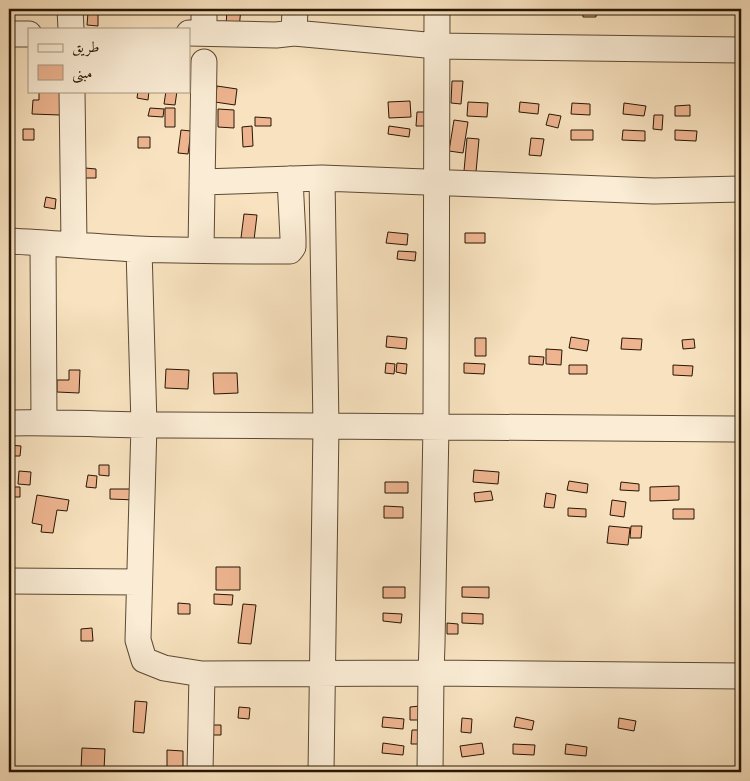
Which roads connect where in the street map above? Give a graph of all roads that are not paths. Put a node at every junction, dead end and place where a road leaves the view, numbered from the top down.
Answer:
1 (70, 9) edge
2 (204, 9) edge
3 (295, 9) edge
4 (437, 9) edge
5 (71, 28) edge
6 (196, 33) edge
7 (294, 33) junction
8 (9, 34) edge
9 (28, 34) edge
10 (437, 46) junction
11 (741, 50) edge
12 (204, 62) dead end
13 (72, 92) edge
14 (322, 178) junction
15 (290, 179) junction
16 (202, 182) junction
17 (436, 182) junction
18 (741, 189) edge
19 (9, 241) edge
20 (43, 243) junction
21 (74, 244) junction
22 (139, 249) junction
23 (200, 250) junction
24 (44, 422) junction
25 (9, 423) edge
26 (144, 425) junction
27 (326, 426) junction
28 (436, 426) junction
29 (741, 429) edge
30 (9, 581) edge
31 (139, 582) junction
32 (431, 673) junction
33 (202, 674) junction
34 (322, 674) junction
35 (741, 676) edge
36 (200, 772) edge
37 (321, 772) edge
38 (430, 772) edge

1 - 5 street
2 - 6 street
3 - 7 street
4 - 10 street
6 - 7 street
7 - 10 street
8 - 9 street
10 - 11 street
10 - 17 street
12 - 16 street
13 - 21 street
14 - 15 street
14 - 17 street
14 - 27 street
15 - 16 street
15 - 23 street
16 - 23 street
17 - 18 street
17 - 28 street
19 - 20 street
20 - 21 street
20 - 24 street
21 - 22 street
22 - 23 street
22 - 26 street
24 - 25 street
24 - 26 street
26 - 27 street
26 - 31 street
27 - 28 street
27 - 34 street
28 - 29 street
28 - 32 street
30 - 31 street
31 - 33 street
32 - 34 street
32 - 35 street
32 - 38 street
33 - 34 street
33 - 36 street
34 - 37 street

